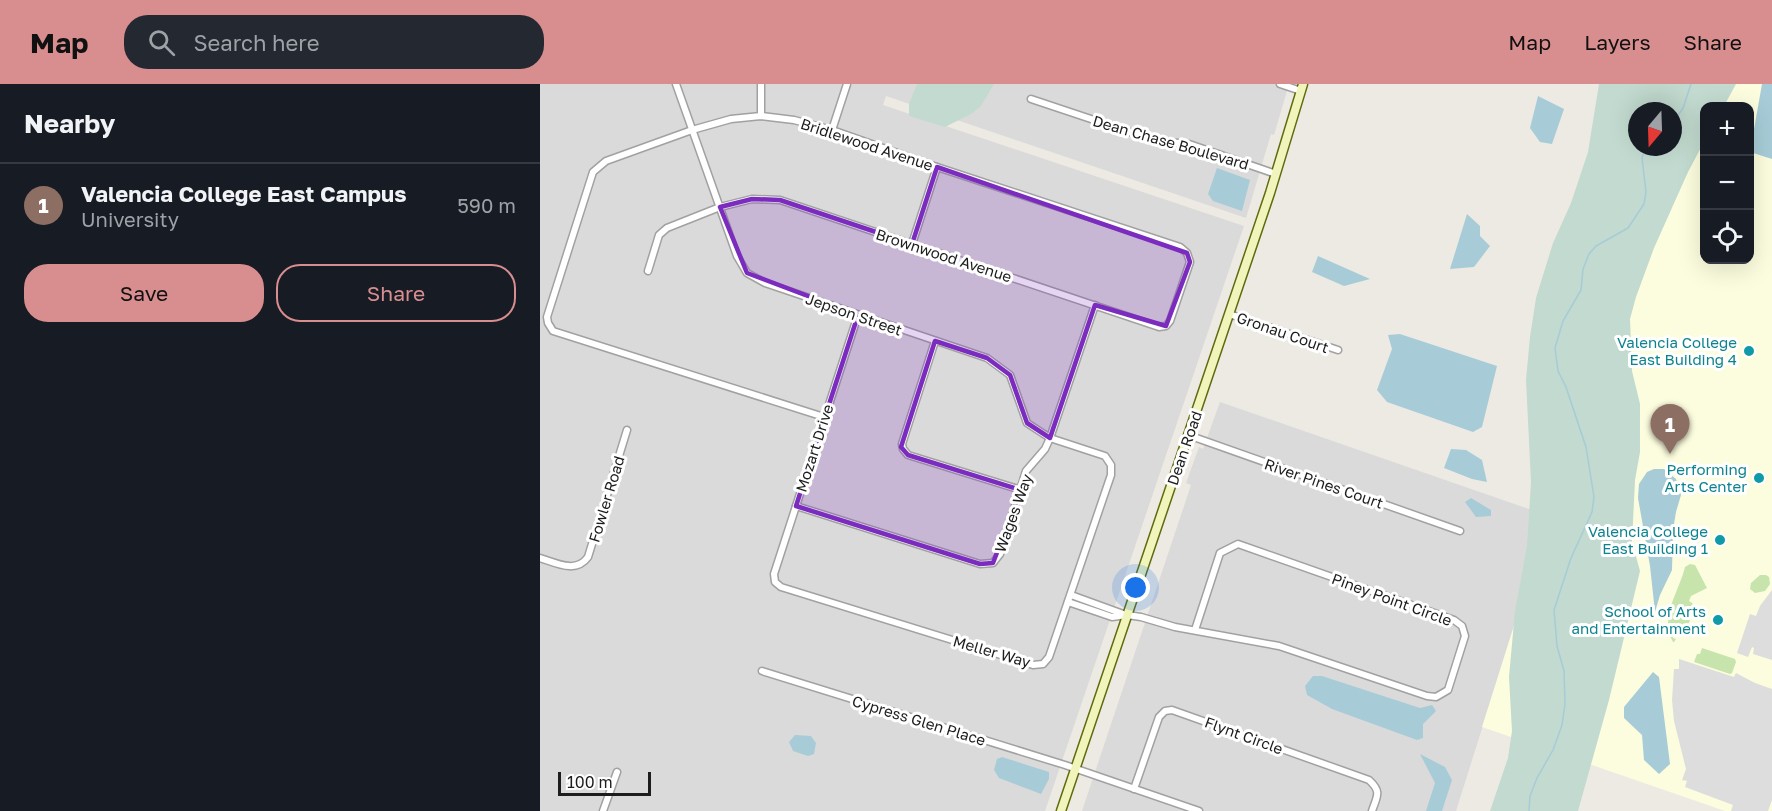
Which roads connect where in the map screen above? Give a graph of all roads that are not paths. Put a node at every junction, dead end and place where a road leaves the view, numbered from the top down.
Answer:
1 (676, 84) edge
2 (761, 84) edge
3 (847, 84) edge
4 (1280, 84) edge
5 (1302, 87) edge
6 (1031, 99) dead end
7 (761, 116) junction
8 (692, 130) junction
9 (832, 130) junction
10 (937, 167) junction
11 (1276, 174) junction
12 (720, 207) junction
13 (912, 244) junction
14 (648, 271) dead end
15 (1095, 305) junction
16 (1229, 314) junction
17 (858, 315) junction
18 (1166, 326) joint
19 (935, 341) junction
20 (1338, 350) dead end
21 (824, 417) junction
22 (627, 430) dead end
23 (1188, 435) junction
24 (1050, 438) junction
25 (1111, 465) joint
26 (1021, 490) junction
27 (796, 506) junction
28 (1460, 531) dead end
29 (540, 558) edge
30 (775, 582) joint
31 (1069, 599) junction
32 (1127, 615) junction
33 (1195, 630) junction
34 (762, 671) dead end
35 (1075, 769) junction
36 (617, 772) dead end
37 (1134, 789) junction
38 (603, 811) edge
39 (1061, 811) edge
40 (1199, 811) edge
41 (1372, 811) edge

1 - 8 street, Jepson Street
2 - 7 street
3 - 9 street
4 - 5 street
5 - 11 main road, Dean Road
6 - 11 street, Dean Chase Boulevard
7 - 8 street, Bridlewood Avenue
7 - 9 street, Bridlewood Avenue
8 - 12 street, Jepson Street
8 - 21 street, Bridlewood Avenue
9 - 10 street, Bridlewood Avenue
10 - 13 street
10 - 18 street, Bridlewood Avenue
11 - 16 main road, Dean Road
12 - 13 street, Brownwood Avenue
12 - 14 street, Brownwood Avenue
12 - 17 street, Jepson Street
13 - 15 street, Brownwood Avenue
15 - 18 street, Brownwood Avenue
15 - 24 street, Wages Way
16 - 20 street, Gronau Court
16 - 23 main road, Dean Road
17 - 19 street, Jepson Street
17 - 21 street, Mozart Drive
19 - 24 street, Jepson Street
19 - 26 street
21 - 27 street, Mozart Drive
22 - 29 street, Fowler Road
23 - 28 street, River Pines Court
23 - 32 main road, Dean Road
24 - 25 street, Jepson Street
24 - 26 street, Wages Way
25 - 31 street, Meller Way
26 - 27 street, Wages Way
27 - 30 street, Mozart Drive
30 - 31 street, Meller Way
31 - 32 street, Piney Point Circle
32 - 33 street, Piney Point Circle
32 - 35 main road, Dean Road
33 - 33 street, Piney Point Circle
34 - 35 street, Cypress Glen Place
35 - 37 street, Cypress Glen Place
35 - 39 main road, Dean Road
36 - 38 street
37 - 40 street, Cypress Glen Place
37 - 41 street, Flynt Circle

